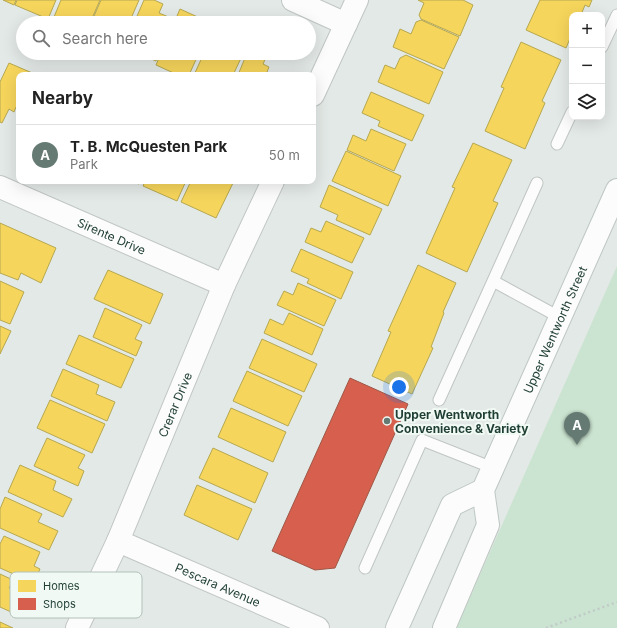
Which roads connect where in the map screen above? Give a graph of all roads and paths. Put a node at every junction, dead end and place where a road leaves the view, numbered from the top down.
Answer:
1 (293, 0) edge
2 (357, 0) edge
3 (617, 14) edge
4 (346, 24) junction
5 (605, 40) edge
6 (316, 89) edge
7 (569, 118) edge
8 (557, 144) dead end
9 (537, 183) dead end
10 (272, 184) edge
11 (0, 187) edge
12 (617, 190) edge
13 (492, 281) junction
14 (224, 285) junction
15 (561, 318) junction
16 (439, 400) dead end
17 (493, 468) junction
18 (483, 490) junction
19 (118, 541) junction
20 (365, 568) dead end
21 (103, 572) edge
22 (617, 602) edge
23 (82, 618) edge
24 (77, 628) edge
25 (318, 628) edge
26 (397, 628) edge
27 (444, 628) edge
28 (546, 628) edge

1 - 4 street
2 - 4 street
3 - 5 lane
4 - 6 street
7 - 8 lane
9 - 13 lane
10 - 14 street, Crerar Drive
11 - 14 street, Sirente Drive
12 - 15 street, Upper Wentworth Street
13 - 15 lane
13 - 16 lane
14 - 19 street, Crerar Drive
15 - 17 street, Upper Wentworth Street
17 - 18 street, Upper Wentworth Street
17 - 20 lane
18 - 26 street
18 - 27 street
19 - 21 street, Crerar Drive
19 - 25 street, Pescara Avenue
22 - 28 path
23 - 24 street, Crerar Drive

